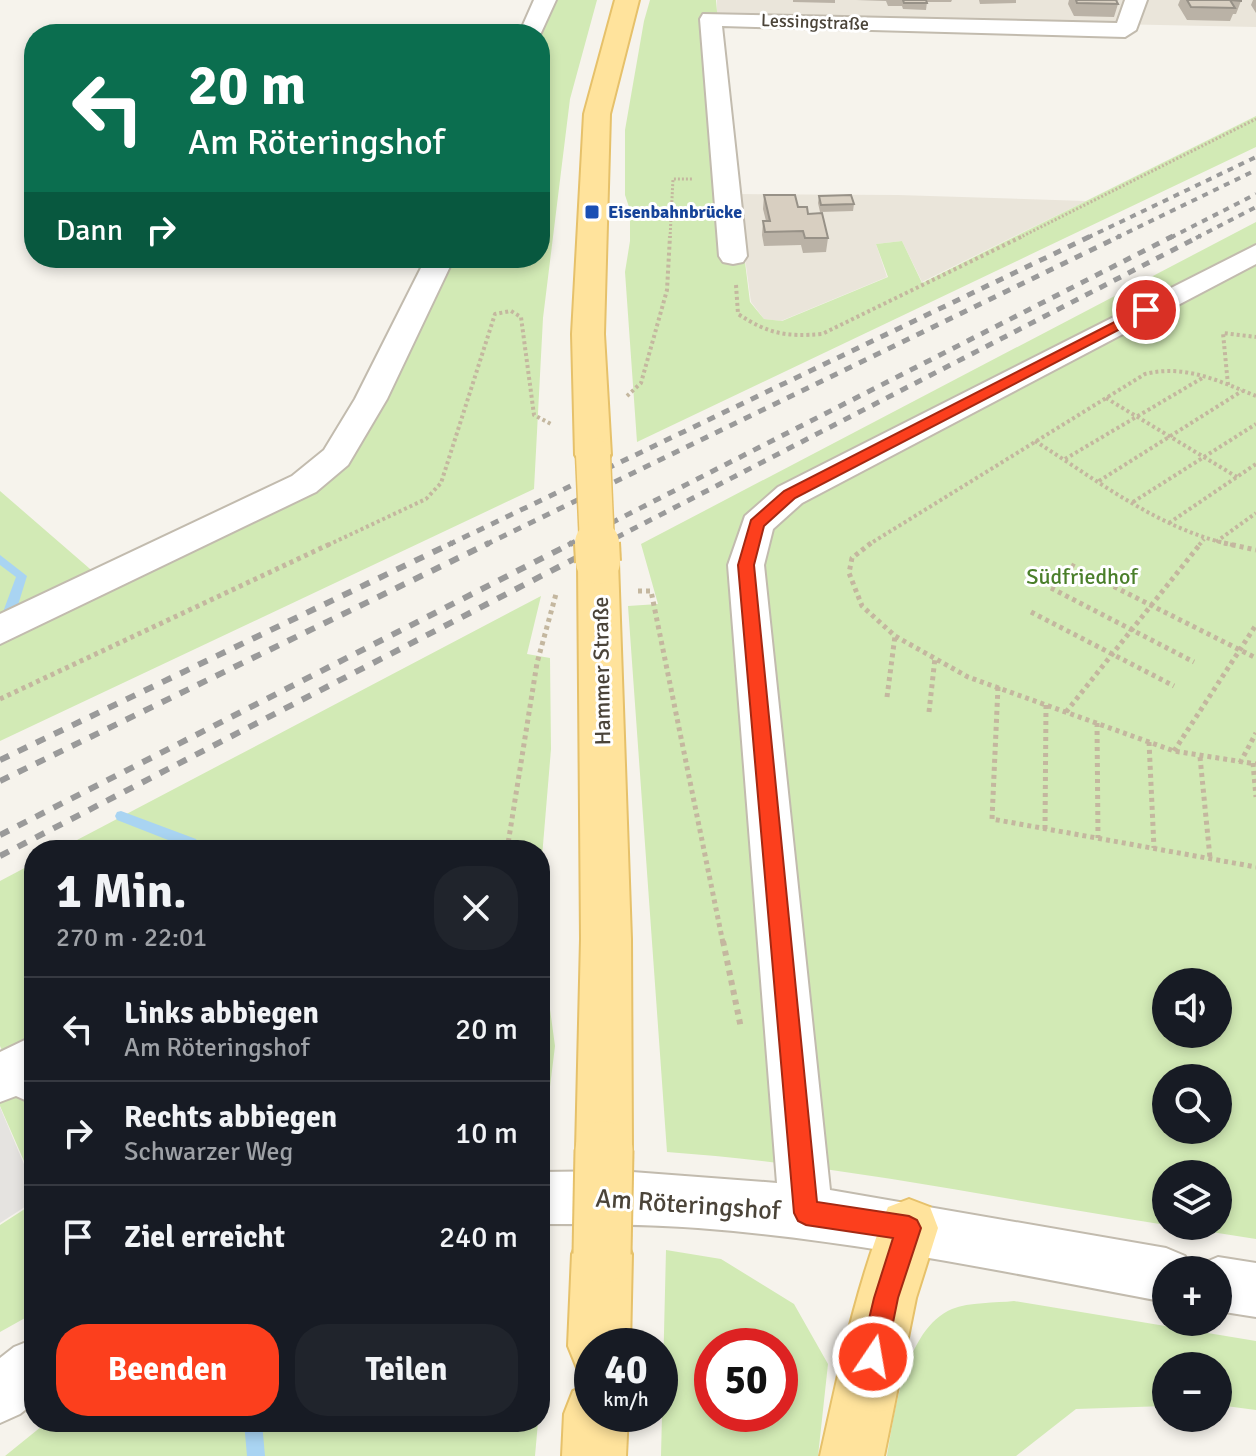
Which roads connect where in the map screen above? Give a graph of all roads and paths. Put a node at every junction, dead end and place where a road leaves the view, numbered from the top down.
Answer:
1 (545, 0) edge
2 (627, 0) edge
3 (1136, 0) edge
4 (534, 24) edge
5 (1256, 119) edge
6 (725, 180) junction
7 (1256, 253) edge
8 (733, 256) joint
9 (435, 268) edge
10 (1256, 337) edge
11 (1205, 377) junction
12 (1228, 385) junction
13 (1243, 391) junction
14 (1256, 396) edge
15 (1106, 398) junction
16 (1137, 417) junction
17 (1256, 424) edge
18 (1170, 437) junction
19 (592, 441) junction
20 (1035, 441) junction
21 (1204, 457) junction
22 (1064, 460) junction
23 (1256, 464) edge
24 (1237, 477) junction
25 (1099, 481) junction
26 (1133, 502) junction
27 (1256, 513) edge
28 (1169, 523) junction
29 (1204, 539) junction
30 (1216, 542) junction
31 (1256, 550) edge
32 (1071, 565) dead end
33 (599, 576) junction
34 (1051, 588) dead end
35 (1151, 606) junction
36 (1031, 612) dead end
37 (1256, 625) edge
38 (0, 630) edge
39 (1132, 630) junction
40 (895, 636) junction
41 (1239, 651) junction
42 (1112, 655) junction
43 (935, 658) junction
44 (1256, 658) edge
45 (1194, 662) dead end
46 (1174, 686) dead end
47 (998, 687) junction
48 (887, 697) dead end
49 (0, 699) edge
50 (1046, 705) junction
51 (929, 712) dead end
52 (1066, 712) junction
53 (1097, 723) junction
54 (1256, 733) edge
55 (1149, 742) junction
56 (1174, 751) junction
57 (1200, 757) junction
58 (1240, 763) junction
59 (1254, 763) edge
60 (1256, 797) edge
61 (1045, 829) junction
62 (1098, 838) junction
63 (509, 840) edge
64 (1154, 848) junction
65 (1210, 858) junction
66 (1256, 867) edge
67 (743, 1039) dead end
68 (24, 1065) edge
69 (0, 1078) edge
70 (550, 1198) edge
71 (806, 1213) junction
72 (909, 1228) junction
73 (1152, 1272) edge
74 (1232, 1286) edge
75 (1256, 1290) edge
76 (600, 1328) edge
77 (24, 1375) edge
78 (0, 1394) edge
79 (595, 1432) edge
80 (594, 1456) edge
81 (852, 1456) edge

1 - 4 street
2 - 19 main road, Hammer Straße
3 - 6 street, Lessingstraße
5 - 8 path
6 - 8 street, Lessingstraße
6 - 19 path
7 - 71 street
9 - 38 street
10 - 12 path
11 - 12 path
11 - 15 path
11 - 16 path
12 - 13 path
13 - 14 path
13 - 18 path
15 - 16 path
15 - 20 path
16 - 18 path
16 - 22 path
17 - 21 path
18 - 21 path
18 - 25 path
19 - 33 main road, Hammer Straße, bridge
19 - 49 path
20 - 22 path
20 - 40 path
21 - 24 path
21 - 26 path
22 - 25 path
23 - 24 path
24 - 28 path
25 - 26 path
26 - 28 path
27 - 30 path
28 - 29 path
29 - 30 path
29 - 35 path
30 - 31 path
32 - 35 path
33 - 63 path
33 - 67 path
33 - 76 main road, Hammer Straße, bridge
34 - 39 path
35 - 39 path
35 - 41 path
36 - 42 path
37 - 41 path
39 - 42 path
39 - 45 path
40 - 43 path
40 - 48 path
41 - 44 path
41 - 56 path
42 - 46 path
42 - 52 path
43 - 47 path
43 - 51 path
47 - 50 path
47 - 61 path
50 - 52 path
50 - 61 path
52 - 53 path
53 - 55 path
53 - 62 path
54 - 58 path
55 - 56 path
55 - 64 path
56 - 57 path
57 - 58 path
57 - 65 path
58 - 59 path
59 - 60 path
61 - 62 path
62 - 64 path
64 - 65 path
65 - 66 path
68 - 69 street
70 - 71 street, Am Röteringshof
71 - 72 street, Am Röteringshof
72 - 73 street, Am Röteringshof
72 - 81 main road
74 - 75 street
77 - 78 street
79 - 80 main road

